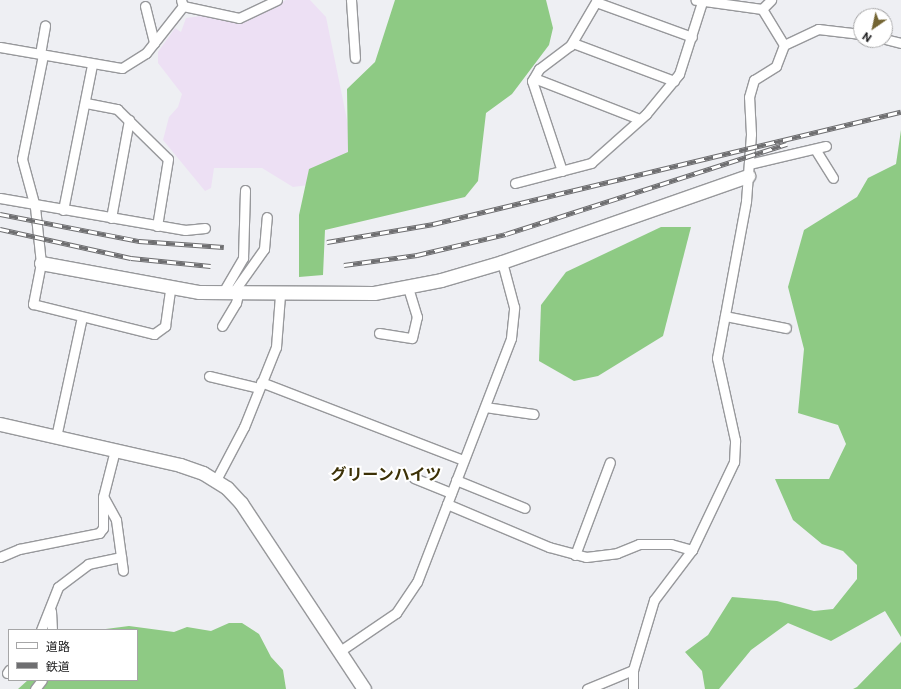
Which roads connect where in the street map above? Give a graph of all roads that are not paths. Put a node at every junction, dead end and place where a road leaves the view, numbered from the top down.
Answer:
1 (277, 0) edge
2 (351, 0) edge
3 (770, 0) edge
4 (597, 1) edge
5 (699, 1) edge
6 (182, 3) edge
7 (145, 6) dead end
8 (762, 9) junction
9 (46, 25) dead end
10 (853, 33) edge
11 (692, 37) junction
12 (154, 43) junction
13 (573, 43) junction
14 (784, 45) junction
15 (0, 47) edge
16 (42, 55) junction
17 (355, 58) dead end
18 (92, 65) junction
19 (534, 78) junction
20 (674, 81) junction
21 (86, 103) junction
22 (639, 119) junction
23 (129, 120) junction
24 (826, 146) dead end
25 (815, 149) junction
26 (749, 170) junction
27 (562, 171) junction
28 (833, 178) dead end
29 (515, 183) dead end
30 (245, 190) dead end
31 (0, 198) edge
32 (35, 207) junction
33 (63, 210) junction
34 (267, 217) dead end
35 (111, 218) junction
36 (157, 226) junction
37 (204, 228) dead end
38 (502, 262) junction
39 (41, 263) junction
40 (408, 288) junction
41 (170, 289) junction
42 (231, 294) junction
43 (280, 295) junction
44 (725, 316) junction
45 (82, 317) junction
46 (222, 326) dead end
47 (786, 328) dead end
48 (379, 333) dead end
49 (210, 376) dead end
50 (260, 385) junction
51 (485, 407) junction
52 (533, 414) dead end
53 (0, 424) edge
54 (56, 437) junction
55 (115, 450) junction
56 (463, 460) junction
57 (610, 462) dead end
58 (414, 478) dead end
59 (216, 480) junction
60 (456, 480) junction
61 (451, 493) junction
62 (103, 497) junction
63 (447, 504) junction
64 (525, 508) dead end
65 (692, 550) junction
66 (575, 555) junction
67 (0, 557) edge
68 (121, 557) junction
69 (123, 571) dead end
70 (50, 605) junction
71 (41, 629) edge
72 (52, 629) edge
73 (340, 651) junction
74 (633, 670) junction
75 (41, 681) edge
76 (35, 689) edge
77 (364, 689) edge
78 (587, 689) edge
79 (633, 689) edge

1 - 6 street
2 - 17 street
3 - 8 street
4 - 11 street
4 - 13 street
5 - 8 street
5 - 11 street
6 - 12 street
7 - 12 street
8 - 14 street
9 - 16 street
10 - 14 street
11 - 20 street
12 - 18 street
13 - 19 street
13 - 20 street
14 - 26 street
15 - 16 street
16 - 18 street
16 - 32 street
18 - 21 street
19 - 22 street
19 - 27 street
20 - 22 street
21 - 23 street
21 - 33 street
22 - 27 street
23 - 35 street
23 - 36 street
24 - 25 street
25 - 26 street
25 - 28 street
26 - 38 street
26 - 44 street
27 - 29 street
30 - 42 street
31 - 32 street
32 - 33 street
32 - 39 street
33 - 35 street
34 - 42 street
35 - 36 street
36 - 37 street
38 - 40 street
38 - 51 street
39 - 41 street
39 - 45 street
40 - 43 street
40 - 48 street
41 - 42 street
41 - 45 street
42 - 43 street
42 - 46 street
43 - 50 street
44 - 47 street
44 - 65 street
45 - 54 street
49 - 50 street
50 - 56 street
50 - 59 street
51 - 52 street
51 - 56 street
53 - 54 street
54 - 55 street
55 - 59 street
55 - 62 street
56 - 60 street
57 - 66 street
58 - 61 street
59 - 73 street
60 - 61 street
60 - 64 street
61 - 63 street
62 - 67 street
62 - 68 street
63 - 66 street
63 - 73 street
65 - 66 street
65 - 74 street
68 - 69 street
68 - 70 street
70 - 71 street
70 - 72 street
73 - 77 street
74 - 78 street
74 - 79 street
75 - 76 street

